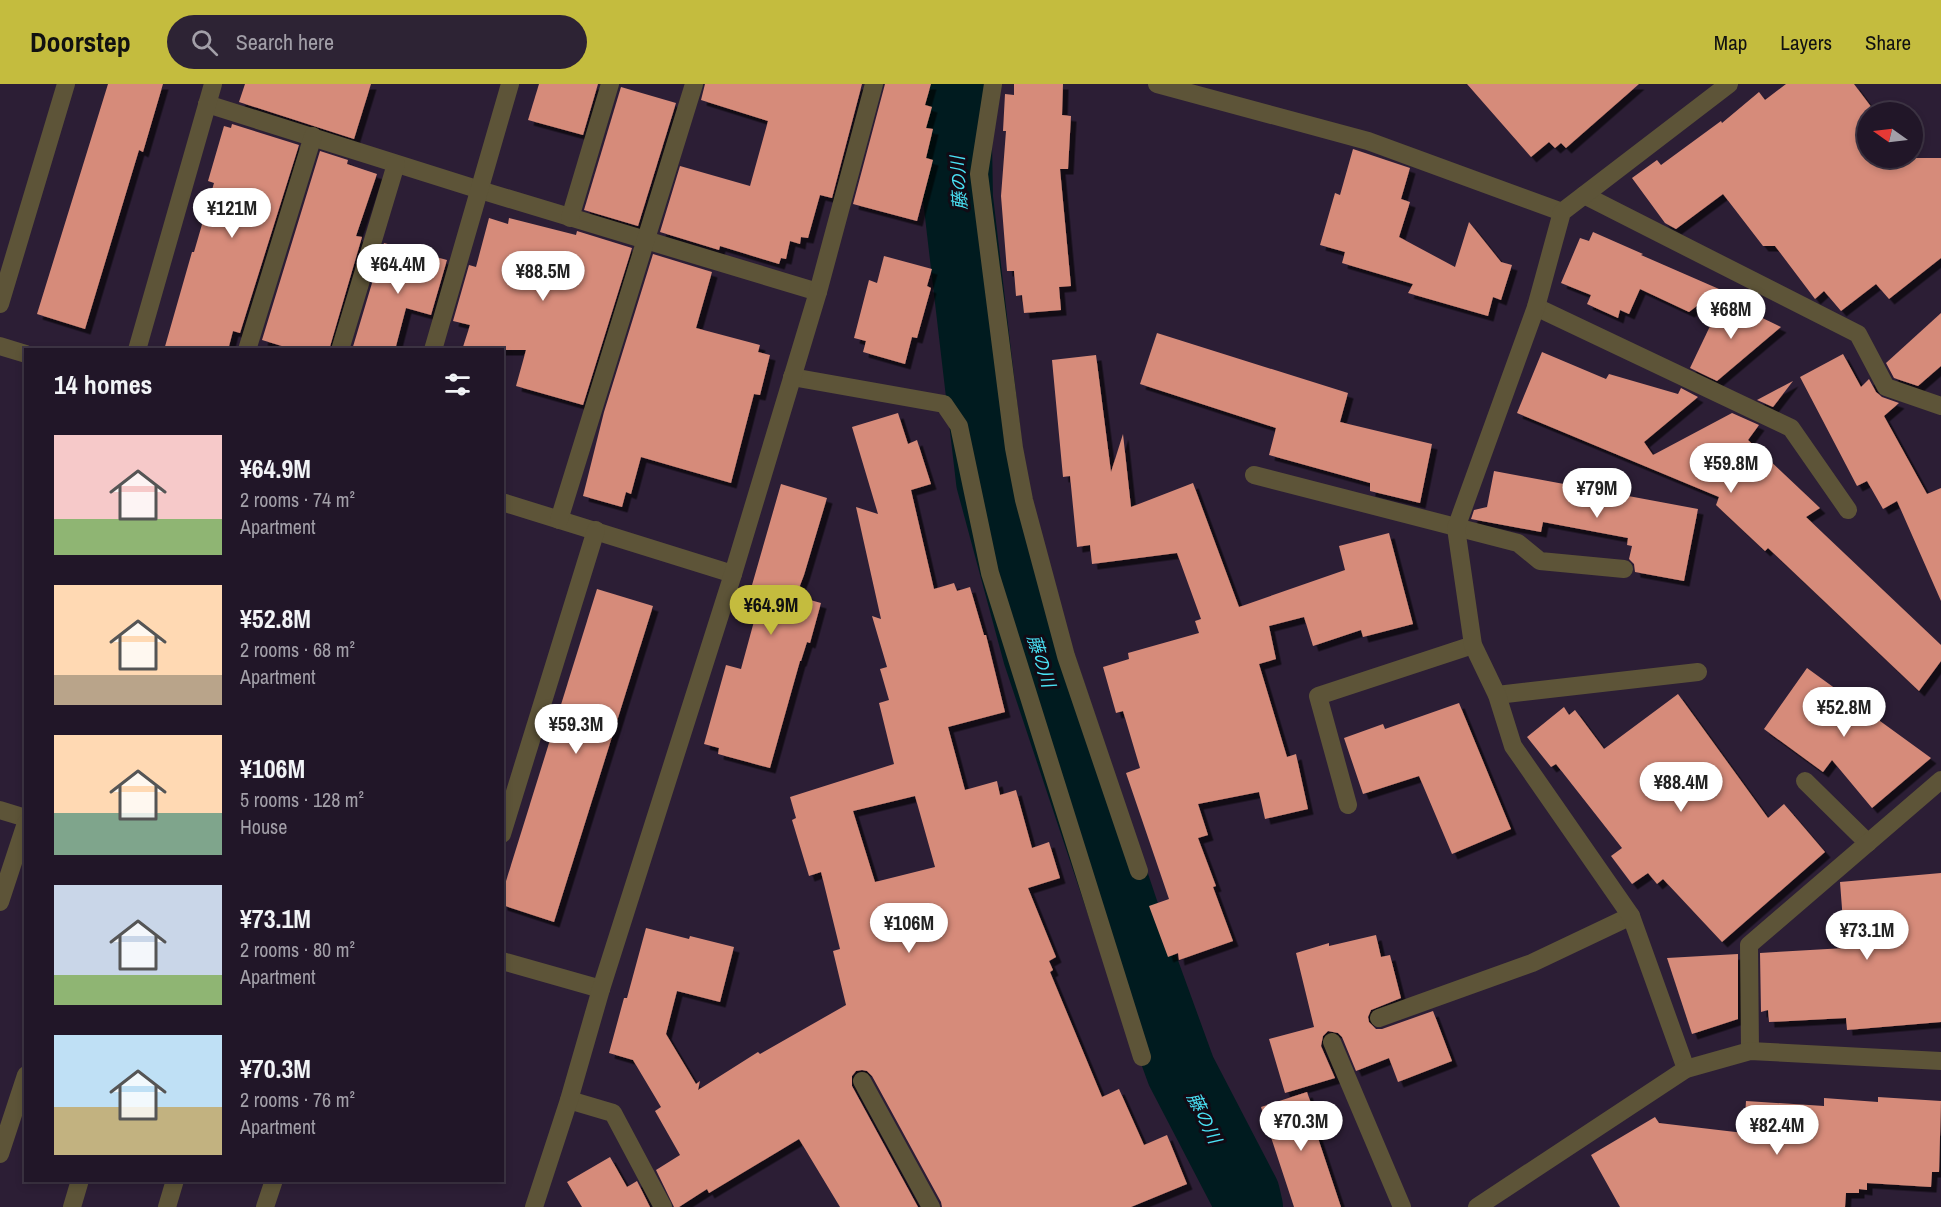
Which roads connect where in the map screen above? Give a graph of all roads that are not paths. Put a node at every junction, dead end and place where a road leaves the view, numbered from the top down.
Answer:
1 (66, 84) edge
2 (213, 84) edge
3 (510, 84) edge
4 (610, 84) edge
5 (694, 84) edge
6 (874, 84) edge
7 (993, 84) edge
8 (1157, 84) edge
9 (1729, 84) edge
10 (207, 104) junction
11 (313, 136) junction
12 (396, 164) junction
13 (480, 190) junction
14 (1584, 195) junction
15 (1562, 212) junction
16 (570, 218) junction
17 (647, 240) junction
18 (818, 292) junction
19 (0, 304) edge
20 (1536, 306) junction
21 (0, 346) edge
22 (138, 348) edge
23 (248, 348) edge
24 (341, 348) edge
25 (435, 348) edge
26 (24, 353) edge
27 (792, 377) junction
28 (1941, 406) edge
29 (1254, 475) dead end
30 (504, 503) edge
31 (1848, 510) dead end
32 (559, 520) junction
33 (1456, 528) junction
34 (596, 530) junction
35 (1624, 569) dead end
36 (733, 574) junction
37 (1473, 645) junction
38 (1698, 672) dead end
39 (1497, 695) junction
40 (1941, 780) edge
41 (1805, 781) dead end
42 (1348, 805) dead end
43 (0, 810) edge
44 (24, 817) edge
45 (504, 828) edge
46 (24, 829) edge
47 (1868, 843) junction
48 (1139, 871) dead end
49 (0, 902) edge
50 (1630, 916) junction
51 (504, 962) edge
52 (601, 990) junction
53 (1379, 1018) dead end
54 (1332, 1042) dead end
55 (1750, 1051) junction
56 (1142, 1057) dead end
57 (1941, 1061) edge
58 (1686, 1069) junction
59 (24, 1081) edge
60 (862, 1081) dead end
61 (569, 1100) junction
62 (0, 1154) edge
63 (79, 1182) edge
64 (174, 1182) edge
65 (273, 1182) edge
66 (72, 1207) edge
67 (167, 1207) edge
68 (265, 1207) edge
69 (534, 1207) edge
70 (663, 1207) edge
71 (930, 1207) edge
72 (1402, 1207) edge
73 (1477, 1207) edge

1 - 19 street
2 - 10 street
3 - 13 street
4 - 16 street
5 - 17 street
6 - 18 street
7 - 48 street
8 - 15 street
9 - 14 street
10 - 11 street
10 - 22 street
11 - 12 street
11 - 23 street
12 - 13 street
12 - 24 street
13 - 16 street
13 - 25 street
14 - 15 street
14 - 28 street
15 - 20 street
16 - 17 street
17 - 18 street
17 - 32 street
18 - 27 street
20 - 31 street
20 - 33 street
21 - 26 street
27 - 36 street
27 - 56 street
29 - 33 street
30 - 32 street
32 - 34 street
33 - 35 street
33 - 37 street
34 - 36 street
34 - 45 street
36 - 52 street
37 - 39 street
37 - 42 street
38 - 39 street
39 - 50 street
40 - 47 street
41 - 47 street
43 - 44 street
46 - 49 street
47 - 55 street
50 - 53 street
50 - 58 street
51 - 52 street
52 - 61 street
54 - 72 street
55 - 57 street
55 - 58 street
58 - 73 street
59 - 62 street
60 - 71 street
61 - 69 street
61 - 70 street
63 - 66 street
64 - 67 street
65 - 68 street

